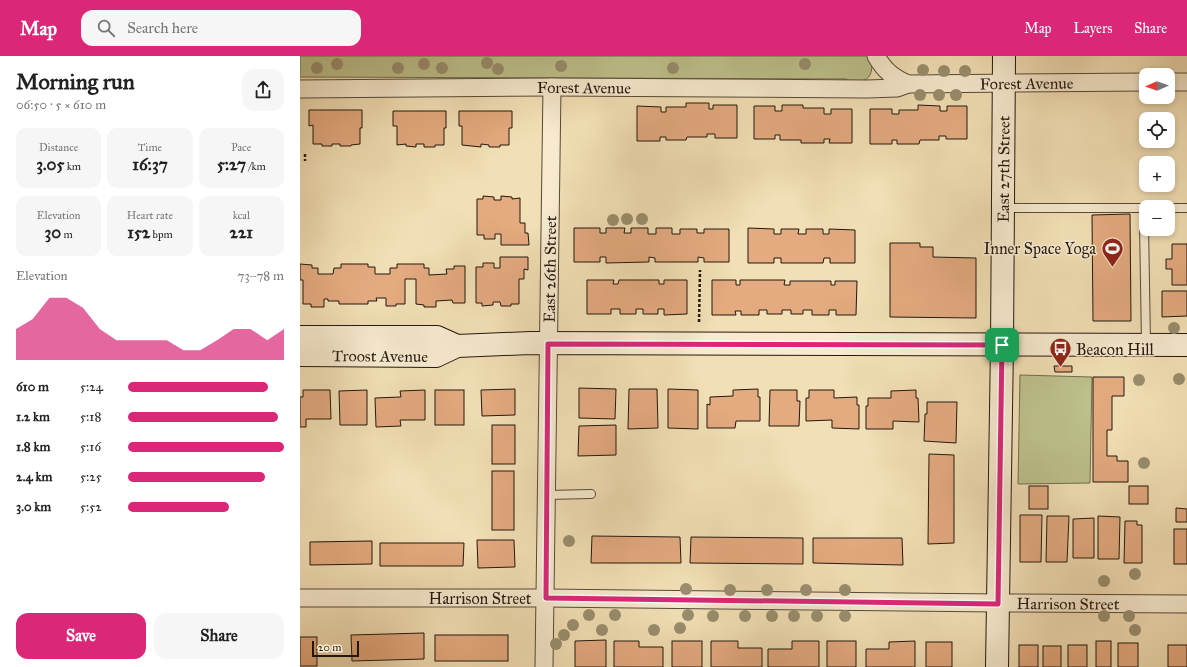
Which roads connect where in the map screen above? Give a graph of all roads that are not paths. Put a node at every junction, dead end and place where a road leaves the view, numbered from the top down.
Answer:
1 (1004, 56) edge
2 (878, 59) edge
3 (1139, 82) edge
4 (1175, 82) edge
5 (1187, 82) edge
6 (1003, 83) junction
7 (908, 84) junction
8 (552, 87) junction
9 (300, 89) edge
10 (867, 89) junction
11 (1003, 208) junction
12 (1139, 208) edge
13 (1175, 208) edge
14 (1187, 208) edge
15 (1144, 236) edge
16 (300, 337) edge
17 (548, 344) junction
18 (1002, 345) junction
19 (1146, 345) junction
20 (1187, 345) edge
21 (458, 346) junction
22 (300, 355) edge
23 (591, 494) dead end
24 (547, 495) junction
25 (300, 598) edge
26 (546, 598) junction
27 (998, 604) junction
28 (1187, 604) edge
29 (544, 667) edge
30 (998, 667) edge

1 - 6 main road, East 27th Street
2 - 7 street, Forest Avenue
2 - 10 street, Forest Avenue
3 - 6 street, Forest Avenue
4 - 5 street
6 - 7 street, Forest Avenue
6 - 11 main road, East 27th Street
7 - 10 street, Forest Avenue
8 - 9 street, Forest Avenue
8 - 10 street, Forest Avenue
8 - 17 street, East 26th Street
11 - 12 lane
11 - 18 main road, East 27th Street
13 - 14 lane
15 - 19 lane
16 - 21 main road, Troost Avenue
17 - 18 main road, Troost Avenue
17 - 21 main road, Troost Avenue
17 - 24 street, East 26th Street
18 - 19 main road, Troost Avenue
18 - 27 main road, East 27th Street
19 - 20 main road, Troost Avenue
21 - 22 main road, Troost Avenue
23 - 24 lane
24 - 26 street, East 26th Street
25 - 26 street, Harrison Street
26 - 27 street, Harrison Street
26 - 29 street, East 26th Street
27 - 28 street, Harrison Street
27 - 30 main road, East 27th Street

